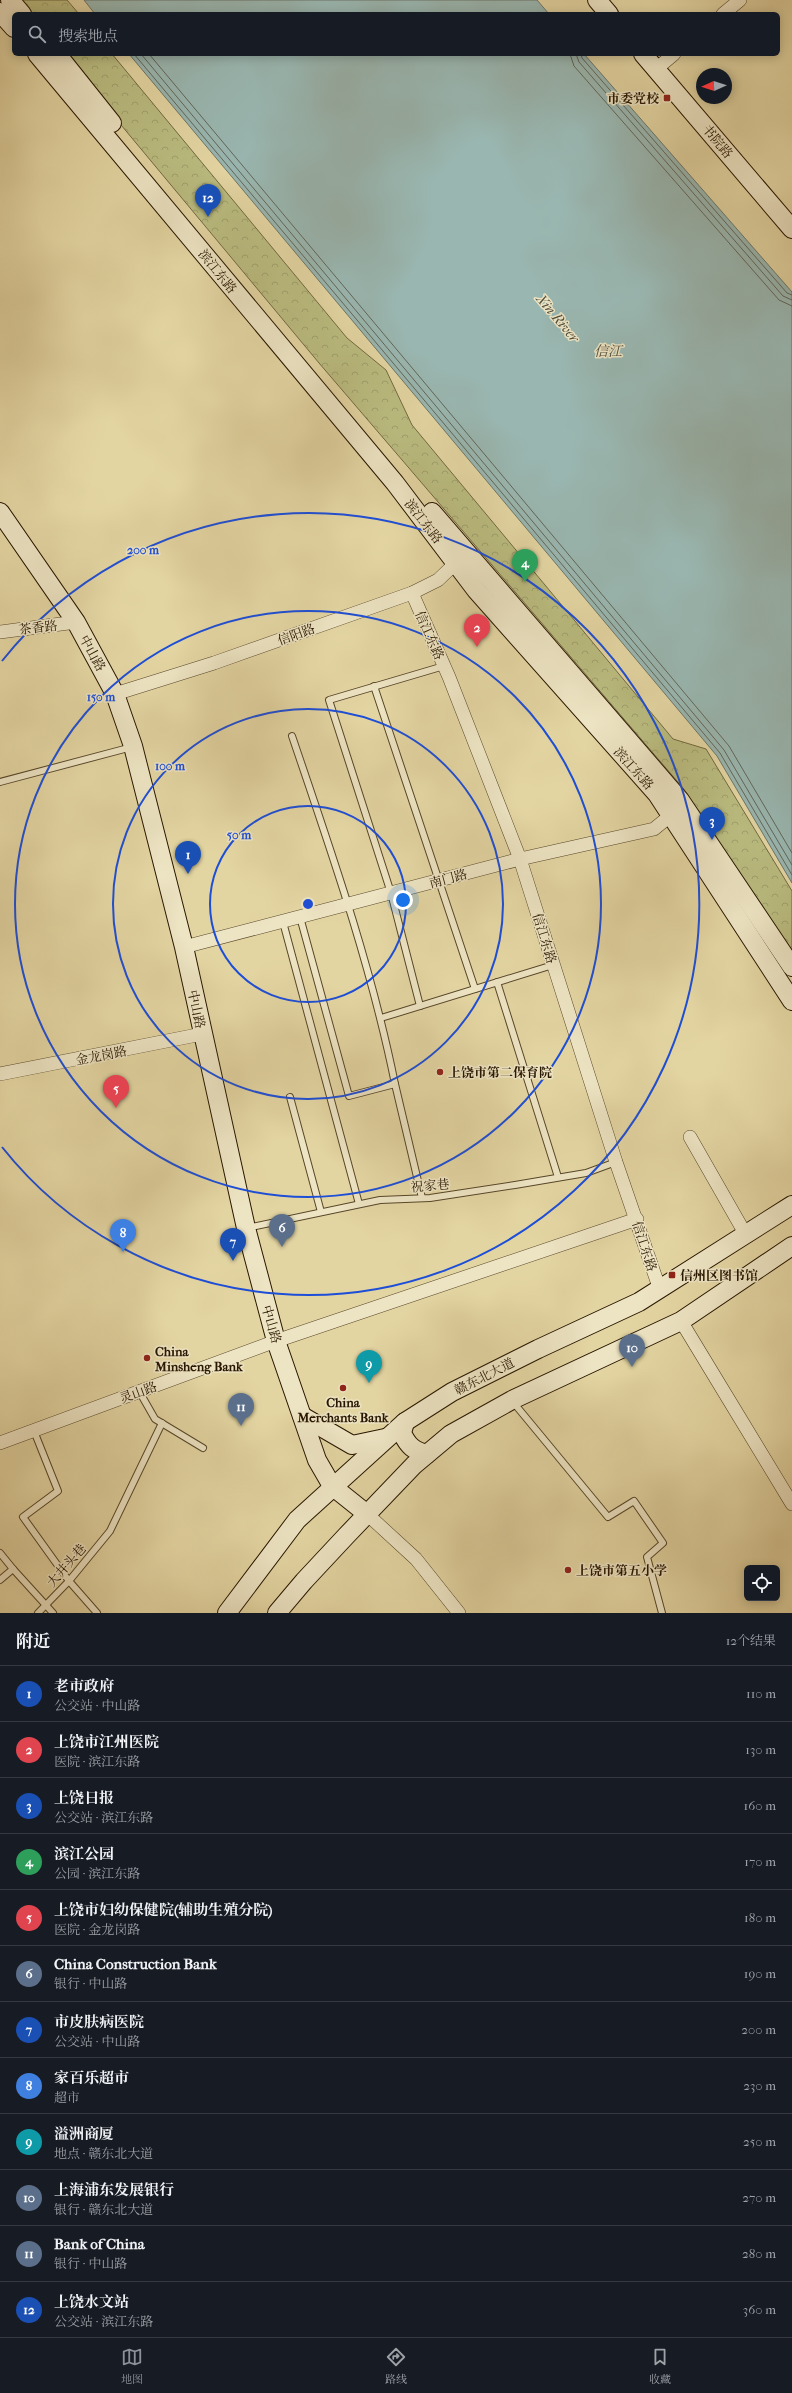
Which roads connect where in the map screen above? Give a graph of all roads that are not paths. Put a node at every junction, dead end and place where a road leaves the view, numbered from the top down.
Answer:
1 (10, 0) edge
2 (597, 0) edge
3 (740, 0) edge
4 (0, 12) edge
5 (20, 12) edge
6 (607, 12) edge
7 (725, 12) edge
8 (12, 26) edge
9 (39, 56) edge
10 (59, 56) edge
11 (645, 56) edge
12 (672, 56) edge
13 (656, 69) junction
14 (792, 229) edge
15 (0, 512) edge
16 (461, 558) junction
17 (412, 593) junction
18 (76, 622) junction
19 (0, 632) edge
20 (444, 666) junction
21 (374, 686) junction
22 (115, 694) junction
23 (292, 736) dead end
24 (133, 746) junction
25 (0, 782) edge
26 (677, 810) junction
27 (520, 859) junction
28 (438, 881) junction
29 (391, 893) junction
30 (349, 904) junction
31 (300, 917) junction
32 (284, 922) junction
33 (184, 947) junction
34 (553, 965) junction
35 (792, 967) edge
36 (497, 982) junction
37 (475, 989) junction
38 (792, 1001) edge
39 (420, 1006) junction
40 (381, 1018) junction
41 (202, 1034) junction
42 (0, 1074) edge
43 (395, 1084) junction
44 (290, 1097) dead end
45 (690, 1137) dead end
46 (616, 1162) junction
47 (558, 1177) junction
48 (422, 1198) junction
49 (359, 1204) junction
50 (792, 1205) edge
51 (321, 1212) junction
52 (637, 1219) junction
53 (246, 1228) junction
54 (746, 1234) junction
55 (792, 1246) edge
56 (660, 1290) junction
57 (680, 1321) junction
58 (276, 1341) junction
59 (139, 1391) junction
60 (512, 1400) junction
61 (302, 1416) junction
62 (405, 1422) junction
63 (162, 1423) junction
64 (34, 1430) junction
65 (386, 1437) junction
66 (0, 1443) edge
67 (203, 1448) dead end
68 (427, 1454) junction
69 (332, 1486) junction
70 (792, 1504) edge
71 (367, 1514) junction
72 (0, 1553) edge
73 (13, 1569) junction
74 (0, 1580) edge
75 (69, 1581) junction
76 (46, 1605) junction
77 (38, 1613) edge
78 (53, 1613) edge
79 (97, 1613) edge
80 (227, 1613) edge
81 (277, 1613) edge
82 (459, 1613) edge
83 (662, 1613) edge

1 - 5 main road
2 - 6 main road
3 - 7 street
4 - 8 main road
9 - 16 main road, 滨江东路
10 - 16 main road, 滨江东路
11 - 13 main road, 书院路
12 - 13 street
13 - 14 main road, 书院路
15 - 18 main road, 中山路
16 - 17 street, 信阳路
16 - 26 main road, 滨江东路
17 - 20 street, 信江东路
17 - 22 street, 信阳路
18 - 19 street, 茶香路
18 - 22 main road, 中山路
20 - 21 lane
20 - 27 street, 信江东路
21 - 28 lane
21 - 29 lane
22 - 24 main road, 中山路
23 - 30 lane
24 - 25 lane
24 - 33 main road, 中山路
26 - 27 street, 南门路
26 - 35 main road, 滨江东路
26 - 38 main road, 滨江东路
27 - 28 street, 南门路
27 - 34 street, 信江东路
28 - 29 street, 南门路
28 - 37 lane
29 - 30 street, 南门路
29 - 39 lane
30 - 31 street, 南门路
30 - 40 lane
31 - 32 street, 南门路
31 - 43 lane
32 - 33 street, 南门路
32 - 49 lane
33 - 41 main road, 中山路
34 - 36 lane
34 - 46 street, 信江东路
36 - 37 lane
36 - 47 lane
37 - 39 lane
39 - 40 lane
40 - 43 lane
41 - 42 street, 金龙岗路
41 - 53 main road, 中山路
43 - 48 lane
44 - 51 lane
45 - 54 street
46 - 47 lane, 祝家巷
46 - 52 street, 信江东路
47 - 48 lane, 祝家巷
48 - 49 lane, 祝家巷
49 - 51 lane, 祝家巷
50 - 54 main road, 赣东北大道
51 - 53 lane, 祝家巷
52 - 56 street, 信江东路
52 - 58 street, 灵山路
53 - 58 main road, 中山路
54 - 56 main road, 赣东北大道
55 - 57 main road
56 - 62 main road, 赣东北大道
57 - 60 main road
57 - 70 street
58 - 59 street, 灵山路
58 - 61 main road, 中山路
59 - 63 lane
59 - 64 street, 灵山路
60 - 68 main road
60 - 83 lane
61 - 65 main road
61 - 69 main road, 中山路
62 - 65 main road, 赣东北大道
62 - 68 main road
63 - 67 lane
63 - 75 lane, 大井头巷
64 - 66 street, 灵山路
64 - 75 lane
65 - 69 main road, 赣东北大道
68 - 71 main road
69 - 71 main road, 中山路
69 - 80 main road, 赣东北大道
71 - 81 main road
71 - 82 street
72 - 73 lane
73 - 74 lane
73 - 76 lane
75 - 76 lane, 大井头巷
75 - 79 lane
76 - 77 lane, 大井头巷
76 - 78 lane

